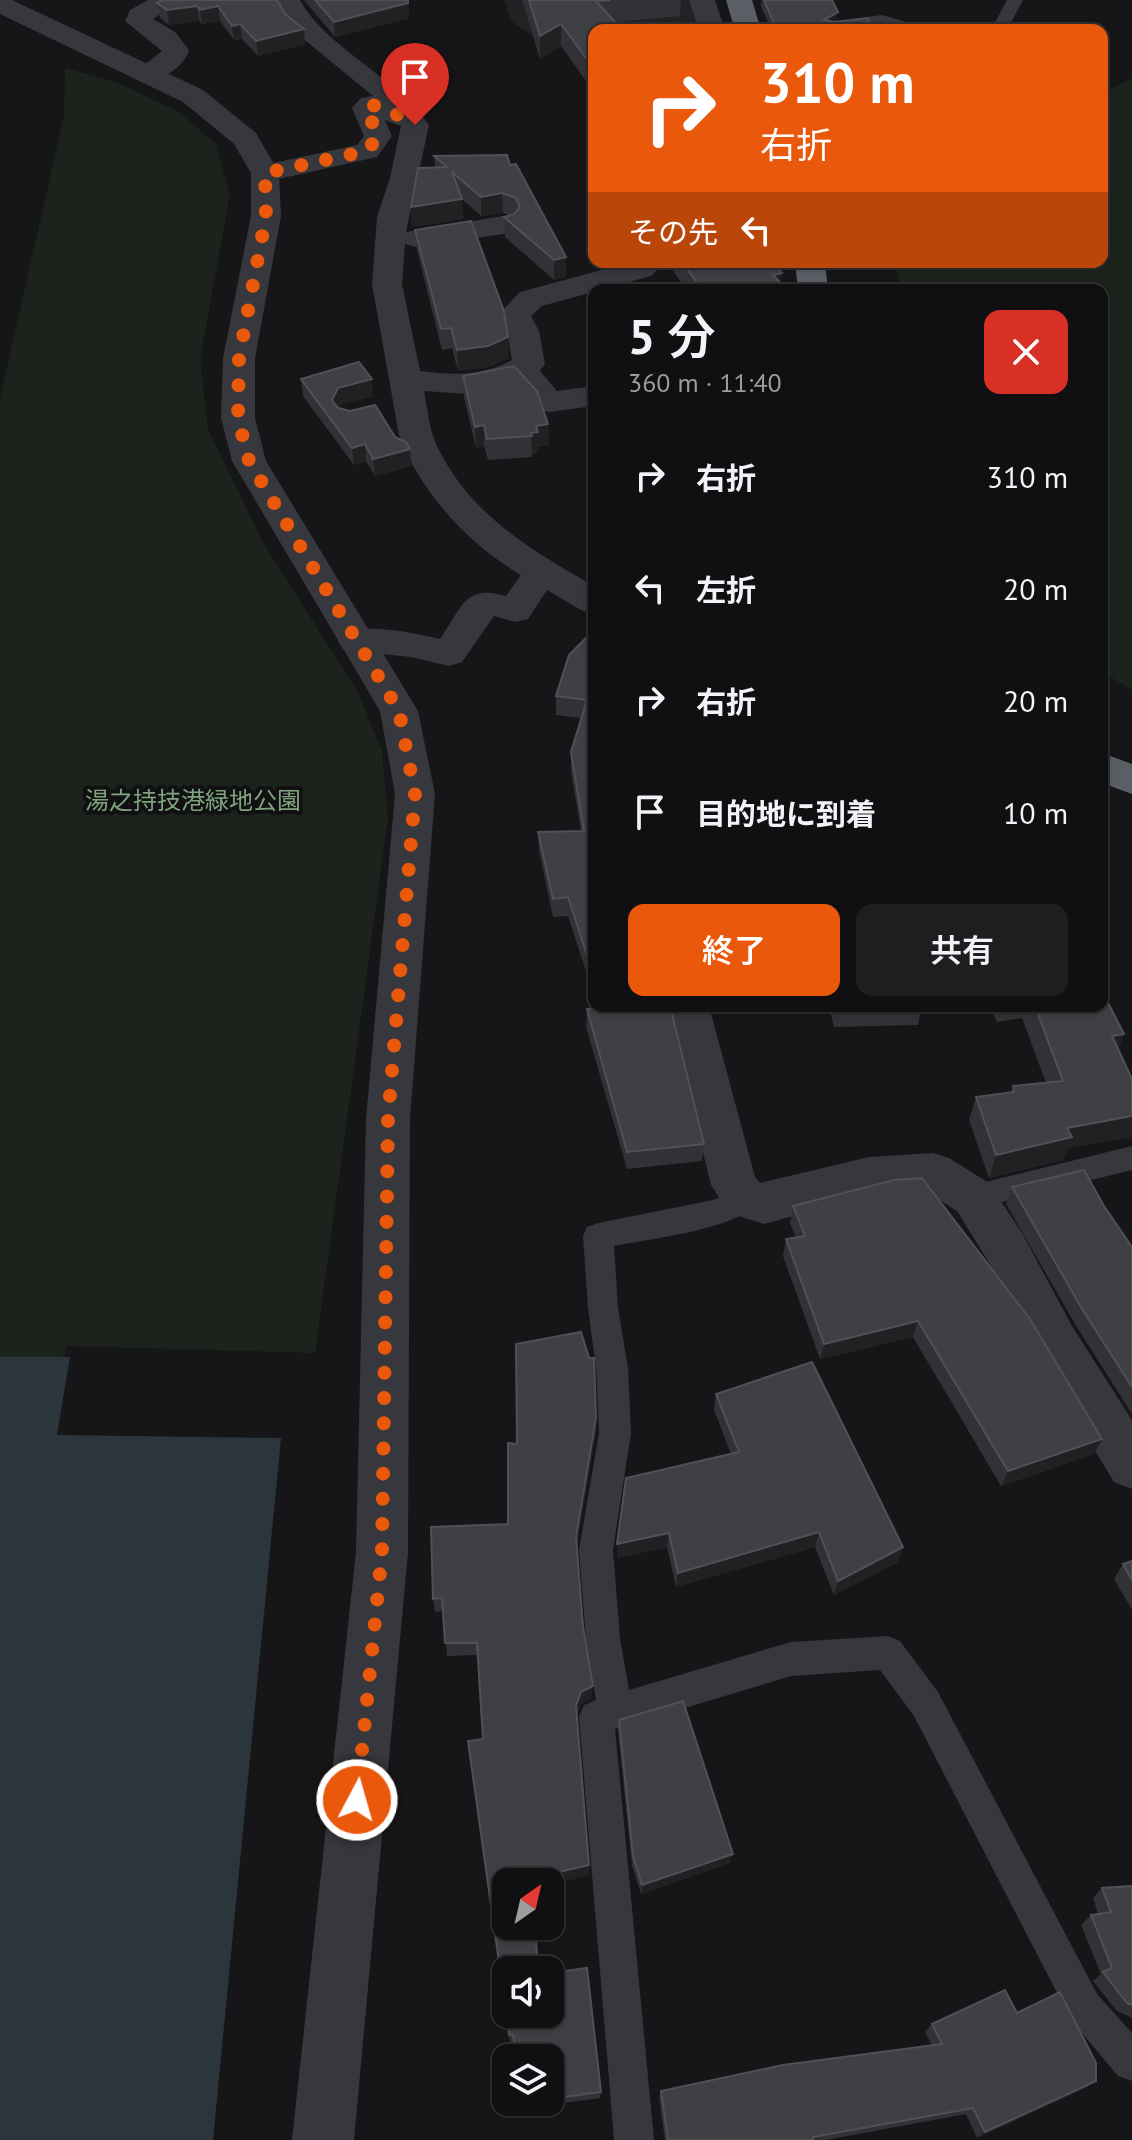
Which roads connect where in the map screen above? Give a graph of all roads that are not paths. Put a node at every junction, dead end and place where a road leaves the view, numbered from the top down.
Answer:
1 (167, 0) edge
2 (287, 0) edge
3 (702, 0) edge
4 (739, 0) edge
5 (1015, 0) edge
6 (0, 4) edge
7 (710, 24) edge
8 (746, 24) edge
9 (852, 24) edge
10 (898, 24) edge
11 (1002, 24) edge
12 (147, 74) junction
13 (405, 114) junction
14 (265, 173) junction
15 (503, 225) edge
16 (390, 242) junction
17 (642, 268) edge
18 (522, 369) junction
19 (403, 378) junction
20 (588, 397) edge
21 (379, 408) edge
22 (422, 451) junction
23 (541, 572) junction
24 (588, 599) edge
25 (356, 641) junction
26 (1108, 770) edge
27 (1132, 780) edge
28 (690, 1012) edge
29 (1132, 1158) edge
30 (973, 1197) junction
31 (745, 1199) junction
32 (1132, 1465) edge
33 (615, 1711) junction
34 (1132, 2062) edge
35 (323, 2140) edge
36 (634, 2140) edge

1 - 12 street
2 - 13 street
3 - 7 street
4 - 8 highway
5 - 11 lane
6 - 12 street
9 - 10 lane
12 - 14 street
13 - 14 street
13 - 16 street
14 - 25 street
15 - 16 street
16 - 19 street
17 - 18 street
18 - 19 street
18 - 20 street
19 - 22 street
21 - 22 street
22 - 23 street
23 - 24 street
23 - 25 street
25 - 35 street
26 - 27 highway
28 - 31 street
29 - 30 lane
30 - 31 street
30 - 32 street
31 - 33 lane
33 - 34 lane
33 - 36 lane

